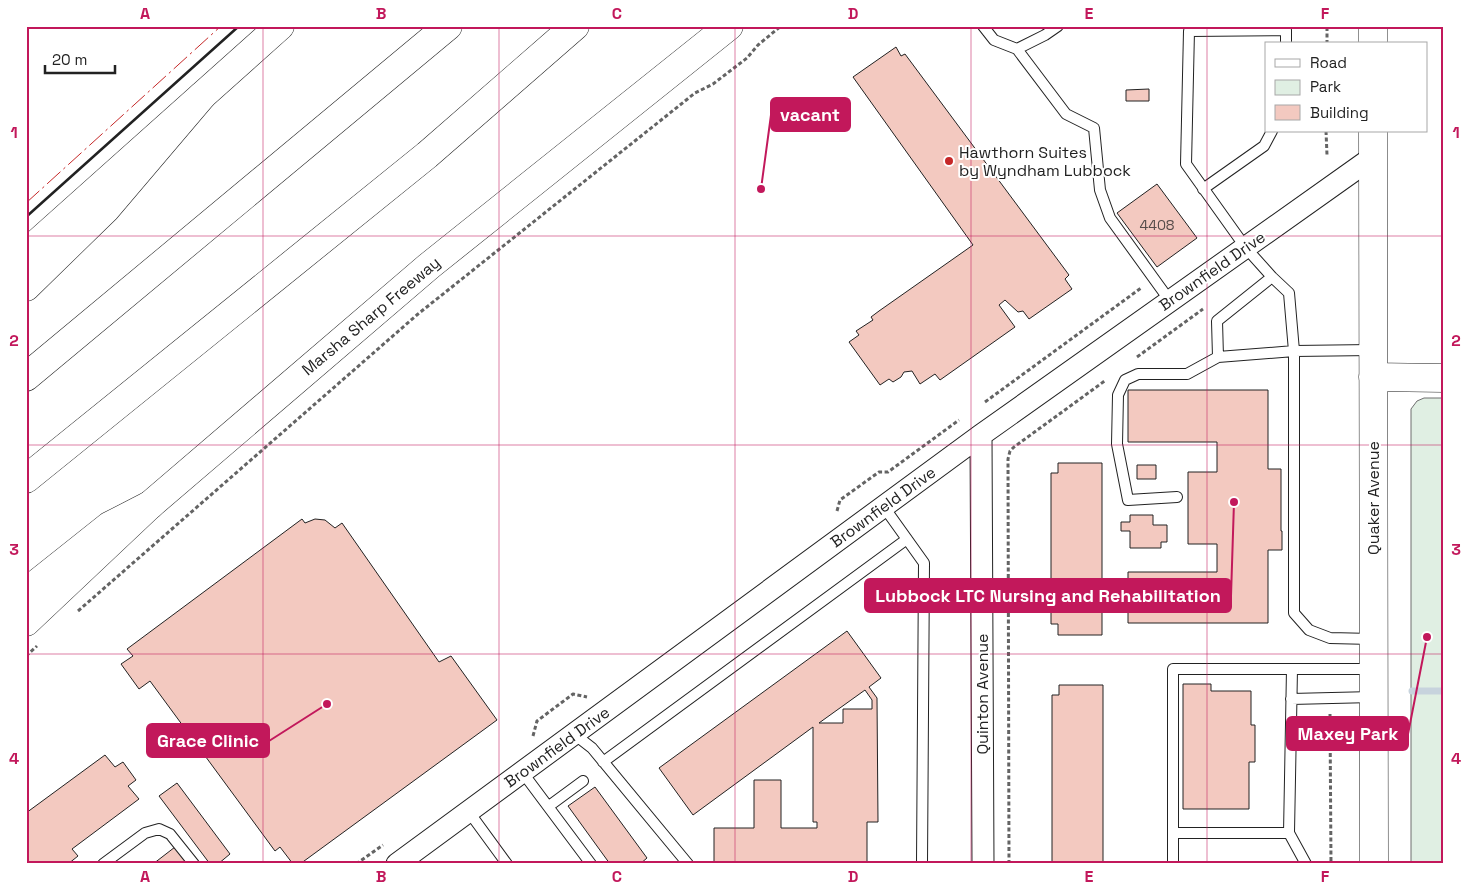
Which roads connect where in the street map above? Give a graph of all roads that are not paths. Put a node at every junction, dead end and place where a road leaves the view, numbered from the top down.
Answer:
1 (280, 26) edge
2 (448, 26) edge
3 (574, 26) edge
4 (729, 26) edge
5 (983, 26) edge
6 (1058, 26) edge
7 (1373, 26) edge
8 (1042, 31) edge
9 (1286, 42) edge
10 (1373, 42) edge
11 (1017, 48) junction
12 (202, 96) junction
13 (1271, 132) edge
14 (1373, 144) edge
15 (1202, 189) junction
16 (1246, 248) junction
17 (26, 253) edge
18 (1272, 277) junction
19 (26, 286) edge
20 (1170, 301) junction
21 (1294, 350) junction
22 (1373, 350) junction
23 (1218, 357) junction
24 (26, 377) edge
25 (1373, 377) junction
26 (1444, 378) edge
27 (981, 435) junction
28 (26, 479) edge
29 (1177, 497) dead end
30 (150, 505) junction
31 (884, 507) junction
32 (907, 539) junction
33 (26, 592) edge
34 (34, 632) edge
35 (1374, 639) junction
36 (1292, 669) junction
37 (1374, 669) junction
38 (1374, 697) junction
39 (1291, 698) junction
40 (574, 734) junction
41 (603, 762) junction
42 (523, 772) junction
43 (583, 781) dead end
44 (549, 806) junction
45 (469, 812) junction
46 (1174, 833) junction
47 (1289, 833) junction
48 (103, 864) edge
49 (194, 864) edge
50 (397, 864) edge
51 (507, 864) edge
52 (591, 864) edge
53 (688, 864) edge
54 (922, 864) edge
55 (982, 864) edge
56 (1174, 864) edge
57 (1306, 864) edge
58 (1374, 864) edge

1 - 12 main road
2 - 24 main road
3 - 28 main road
4 - 30 main road, Marsha Sharp Freeway
5 - 11 lane
6 - 8 lane
7 - 10 main road
8 - 11 lane
9 - 15 lane
11 - 20 lane
12 - 17 main road
12 - 19 main road
13 - 15 lane
14 - 16 street, Brownfield Drive
14 - 22 main road, Quaker Avenue
15 - 16 lane
16 - 18 lane
16 - 20 street, Brownfield Drive
18 - 21 lane
18 - 23 lane
20 - 27 street, Brownfield Drive
21 - 22 lane
21 - 23 lane
21 - 35 lane
22 - 25 main road, Quaker Avenue
23 - 29 lane
25 - 26 main road
25 - 35 main road, Quaker Avenue
27 - 31 street, Brownfield Drive
27 - 55 street, Quinton Avenue
30 - 33 main road
30 - 34 main road, Marsha Sharp Freeway
31 - 32 lane
31 - 40 street, Brownfield Drive
32 - 41 lane
32 - 54 lane
35 - 37 main road, Quaker Avenue
36 - 37 lane
36 - 39 lane
36 - 46 lane
37 - 38 main road, Quaker Avenue
38 - 39 lane
38 - 58 main road, Quaker Avenue
39 - 47 lane
40 - 41 lane
40 - 42 street, Brownfield Drive
41 - 53 lane
42 - 44 lane
42 - 45 street, Brownfield Drive
43 - 44 lane
44 - 52 lane
45 - 50 street, Brownfield Drive
45 - 51 lane
46 - 47 lane
46 - 56 lane
47 - 57 lane
48 - 49 lane

